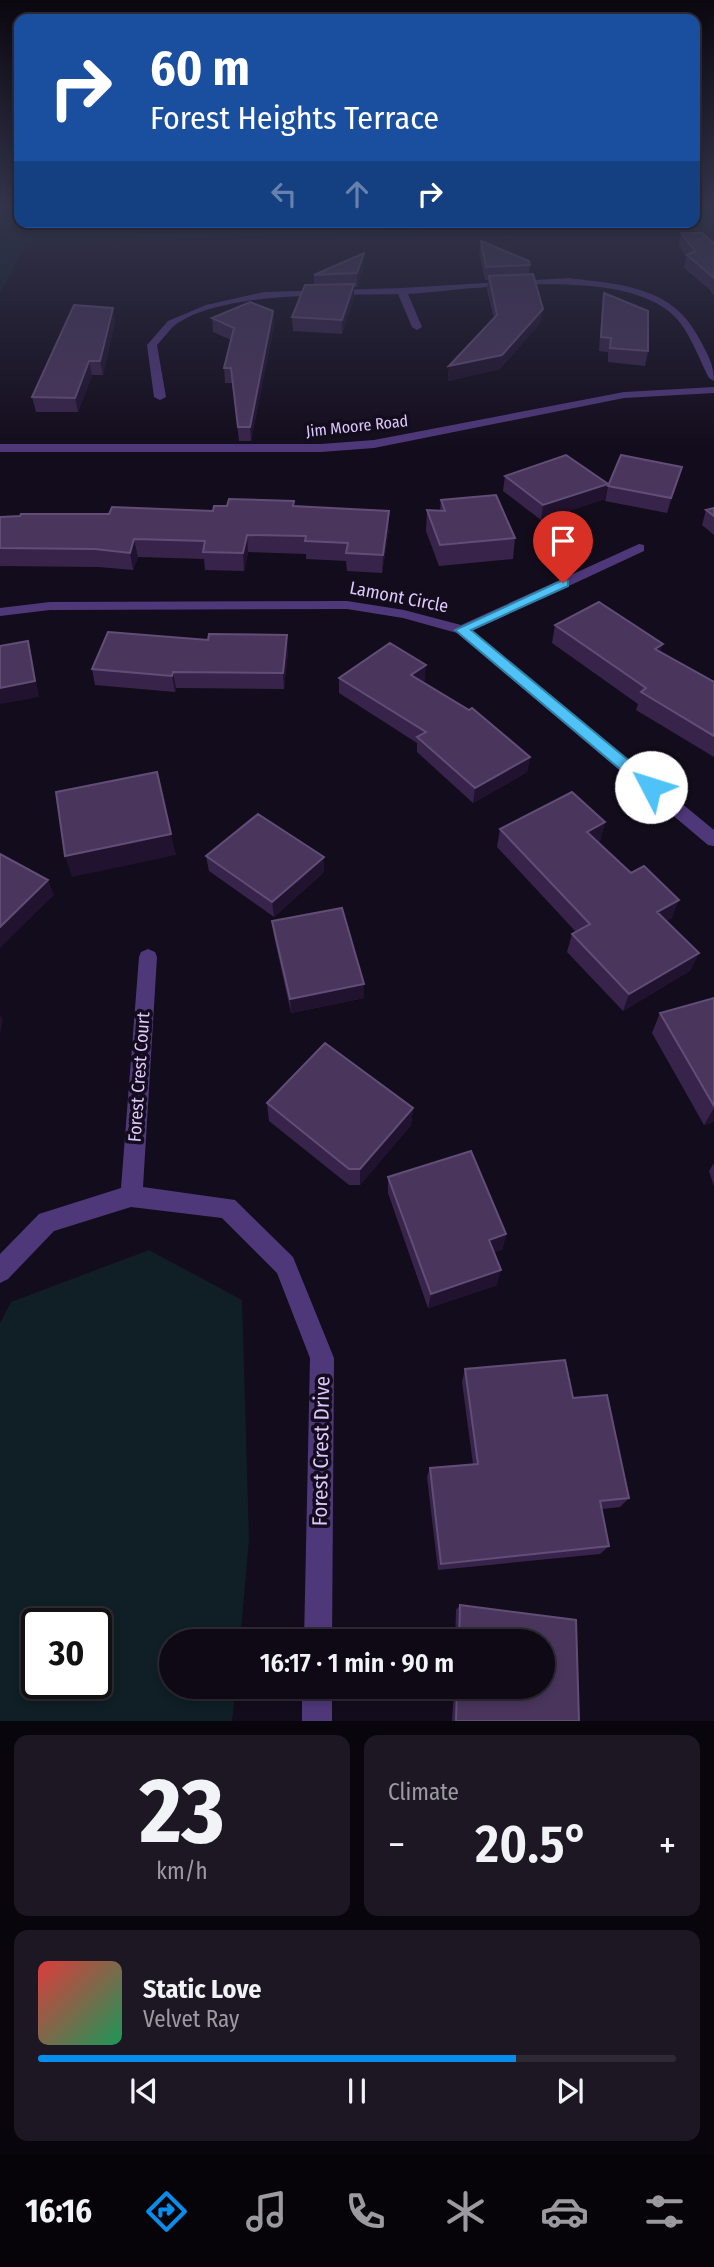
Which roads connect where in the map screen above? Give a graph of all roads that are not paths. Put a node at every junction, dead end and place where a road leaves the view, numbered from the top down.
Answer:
1 (458, 288) edge
2 (624, 288) edge
3 (402, 292) junction
4 (417, 327) dead end
5 (714, 378) edge
6 (714, 390) edge
7 (160, 397) dead end
8 (0, 448) edge
9 (639, 548) dead end
10 (0, 612) edge
11 (462, 630) junction
12 (714, 840) edge
13 (148, 957) dead end
14 (131, 1196) junction
15 (0, 1271) edge
16 (318, 1629) edge
17 (317, 1699) edge
18 (317, 1721) edge

1 - 3 street
2 - 5 street
3 - 4 street
3 - 7 street
6 - 8 street, Jim Moore Road
9 - 11 street
10 - 11 street, Lamont Circle
11 - 12 street, Lamont Circle
13 - 14 street, Forest Crest Court
14 - 15 street, Forest Crest Drive
14 - 16 street, Forest Crest Drive
17 - 18 street

